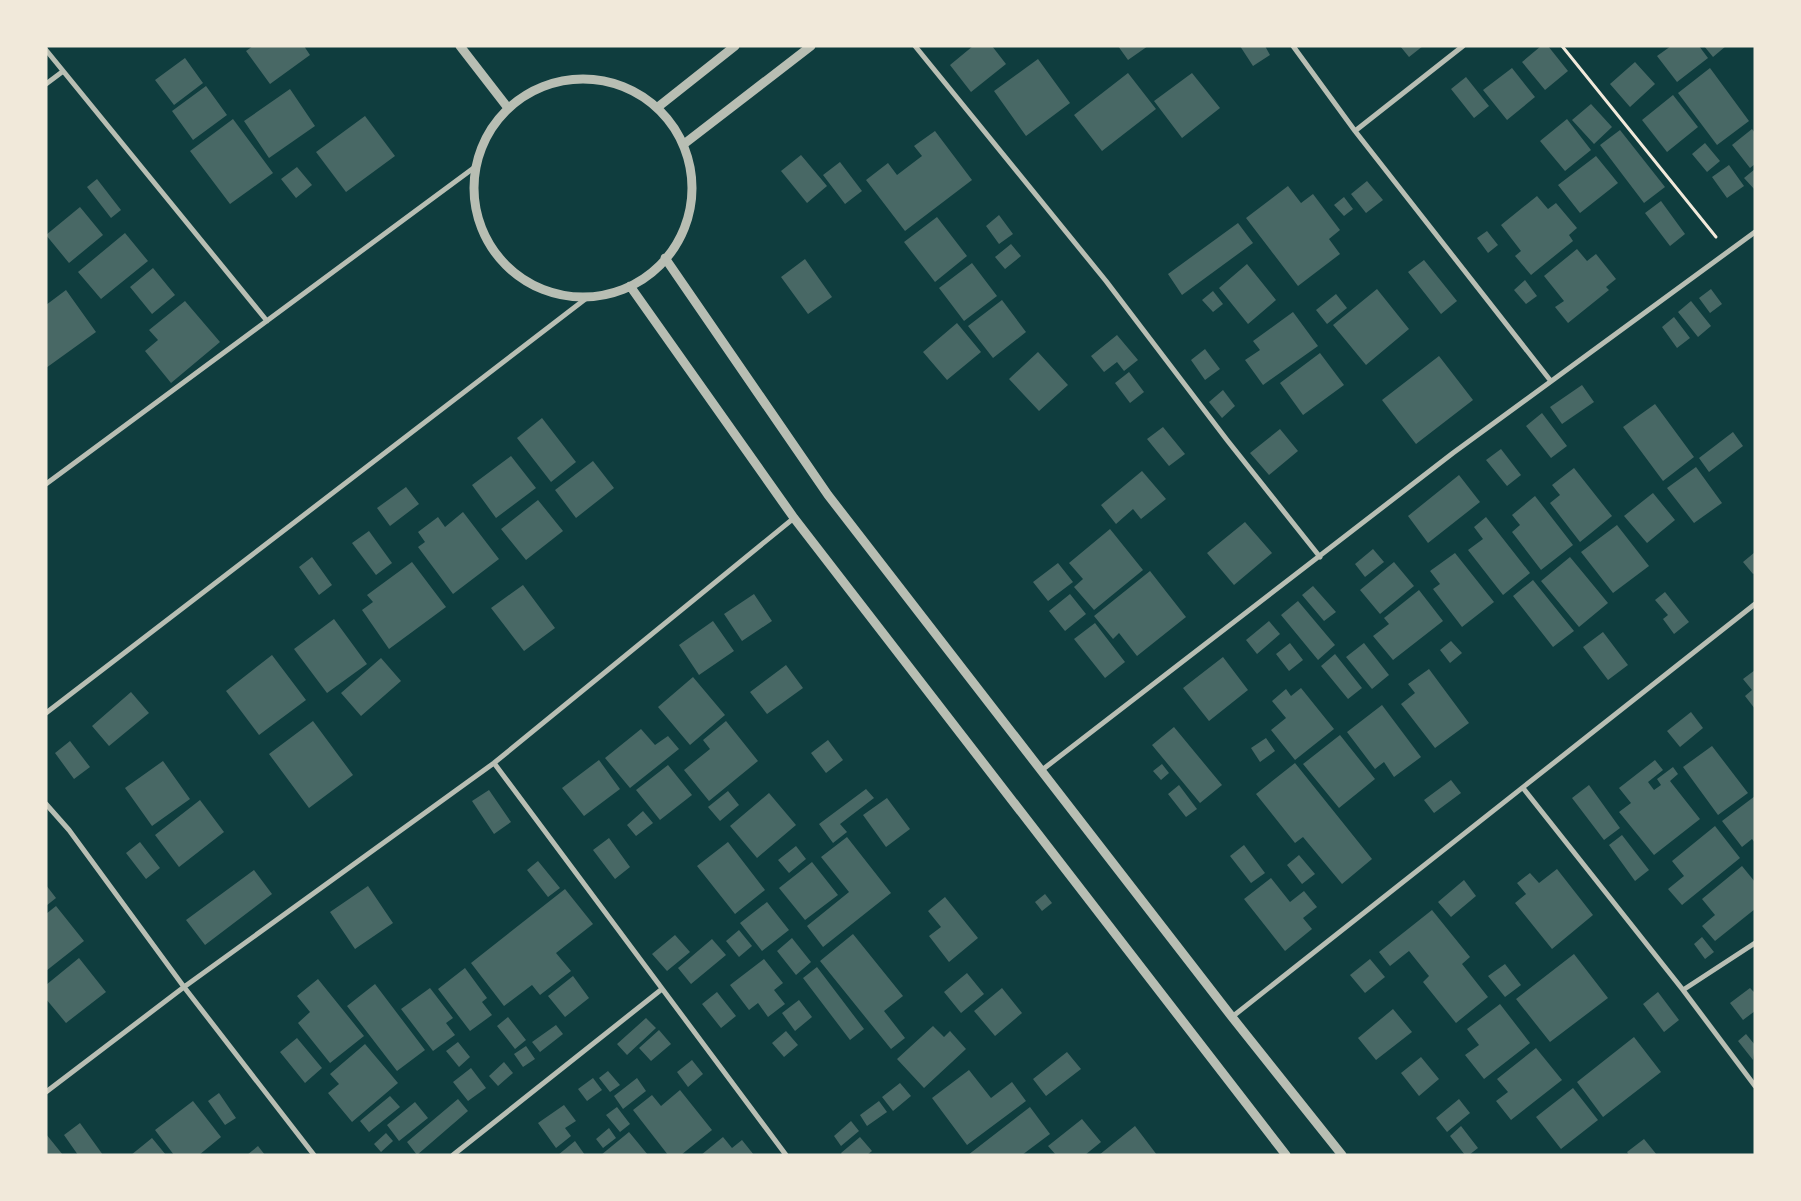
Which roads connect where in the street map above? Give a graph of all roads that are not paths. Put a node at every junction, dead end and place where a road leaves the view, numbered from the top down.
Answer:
1 (460, 46) edge
2 (735, 46) edge
3 (811, 46) edge
4 (915, 46) edge
5 (1293, 46) edge
6 (1463, 46) edge
7 (46, 50) edge
8 (62, 72) junction
9 (46, 84) edge
10 (658, 107) junction
11 (508, 108) junction
12 (1355, 131) junction
13 (684, 144) junction
14 (475, 167) junction
15 (1755, 232) edge
16 (666, 258) junction
17 (630, 286) junction
18 (588, 297) junction
19 (267, 321) junction
20 (1550, 380) junction
21 (46, 484) edge
22 (794, 518) junction
23 (1320, 557) junction
24 (1755, 604) edge
25 (46, 713) edge
26 (494, 763) junction
27 (1042, 770) junction
28 (1523, 788) junction
29 (46, 804) edge
30 (1755, 943) edge
31 (184, 987) junction
32 (662, 989) junction
33 (1683, 990) junction
34 (1232, 1017) junction
35 (1755, 1086) edge
36 (46, 1092) edge
37 (314, 1155) edge
38 (453, 1155) edge
39 (786, 1155) edge
40 (1286, 1155) edge
41 (1342, 1155) edge

1 - 11 street
2 - 10 street
3 - 13 street
4 - 23 street
5 - 12 street
6 - 12 street
7 - 8 street
8 - 9 street
8 - 19 street
10 - 11 street
10 - 13 street
11 - 14 street
12 - 20 street
13 - 16 street
14 - 18 street
14 - 19 street
15 - 20 street
16 - 17 street
16 - 27 street
17 - 18 street
17 - 22 street
18 - 25 street
19 - 21 street
20 - 23 street
22 - 26 street
22 - 40 street
23 - 27 street
24 - 28 street
26 - 31 street
26 - 32 street
27 - 34 street
28 - 33 street
28 - 34 street
29 - 31 street
30 - 33 street
31 - 36 street
31 - 37 street
32 - 38 street
32 - 39 street
33 - 35 street
34 - 41 street

